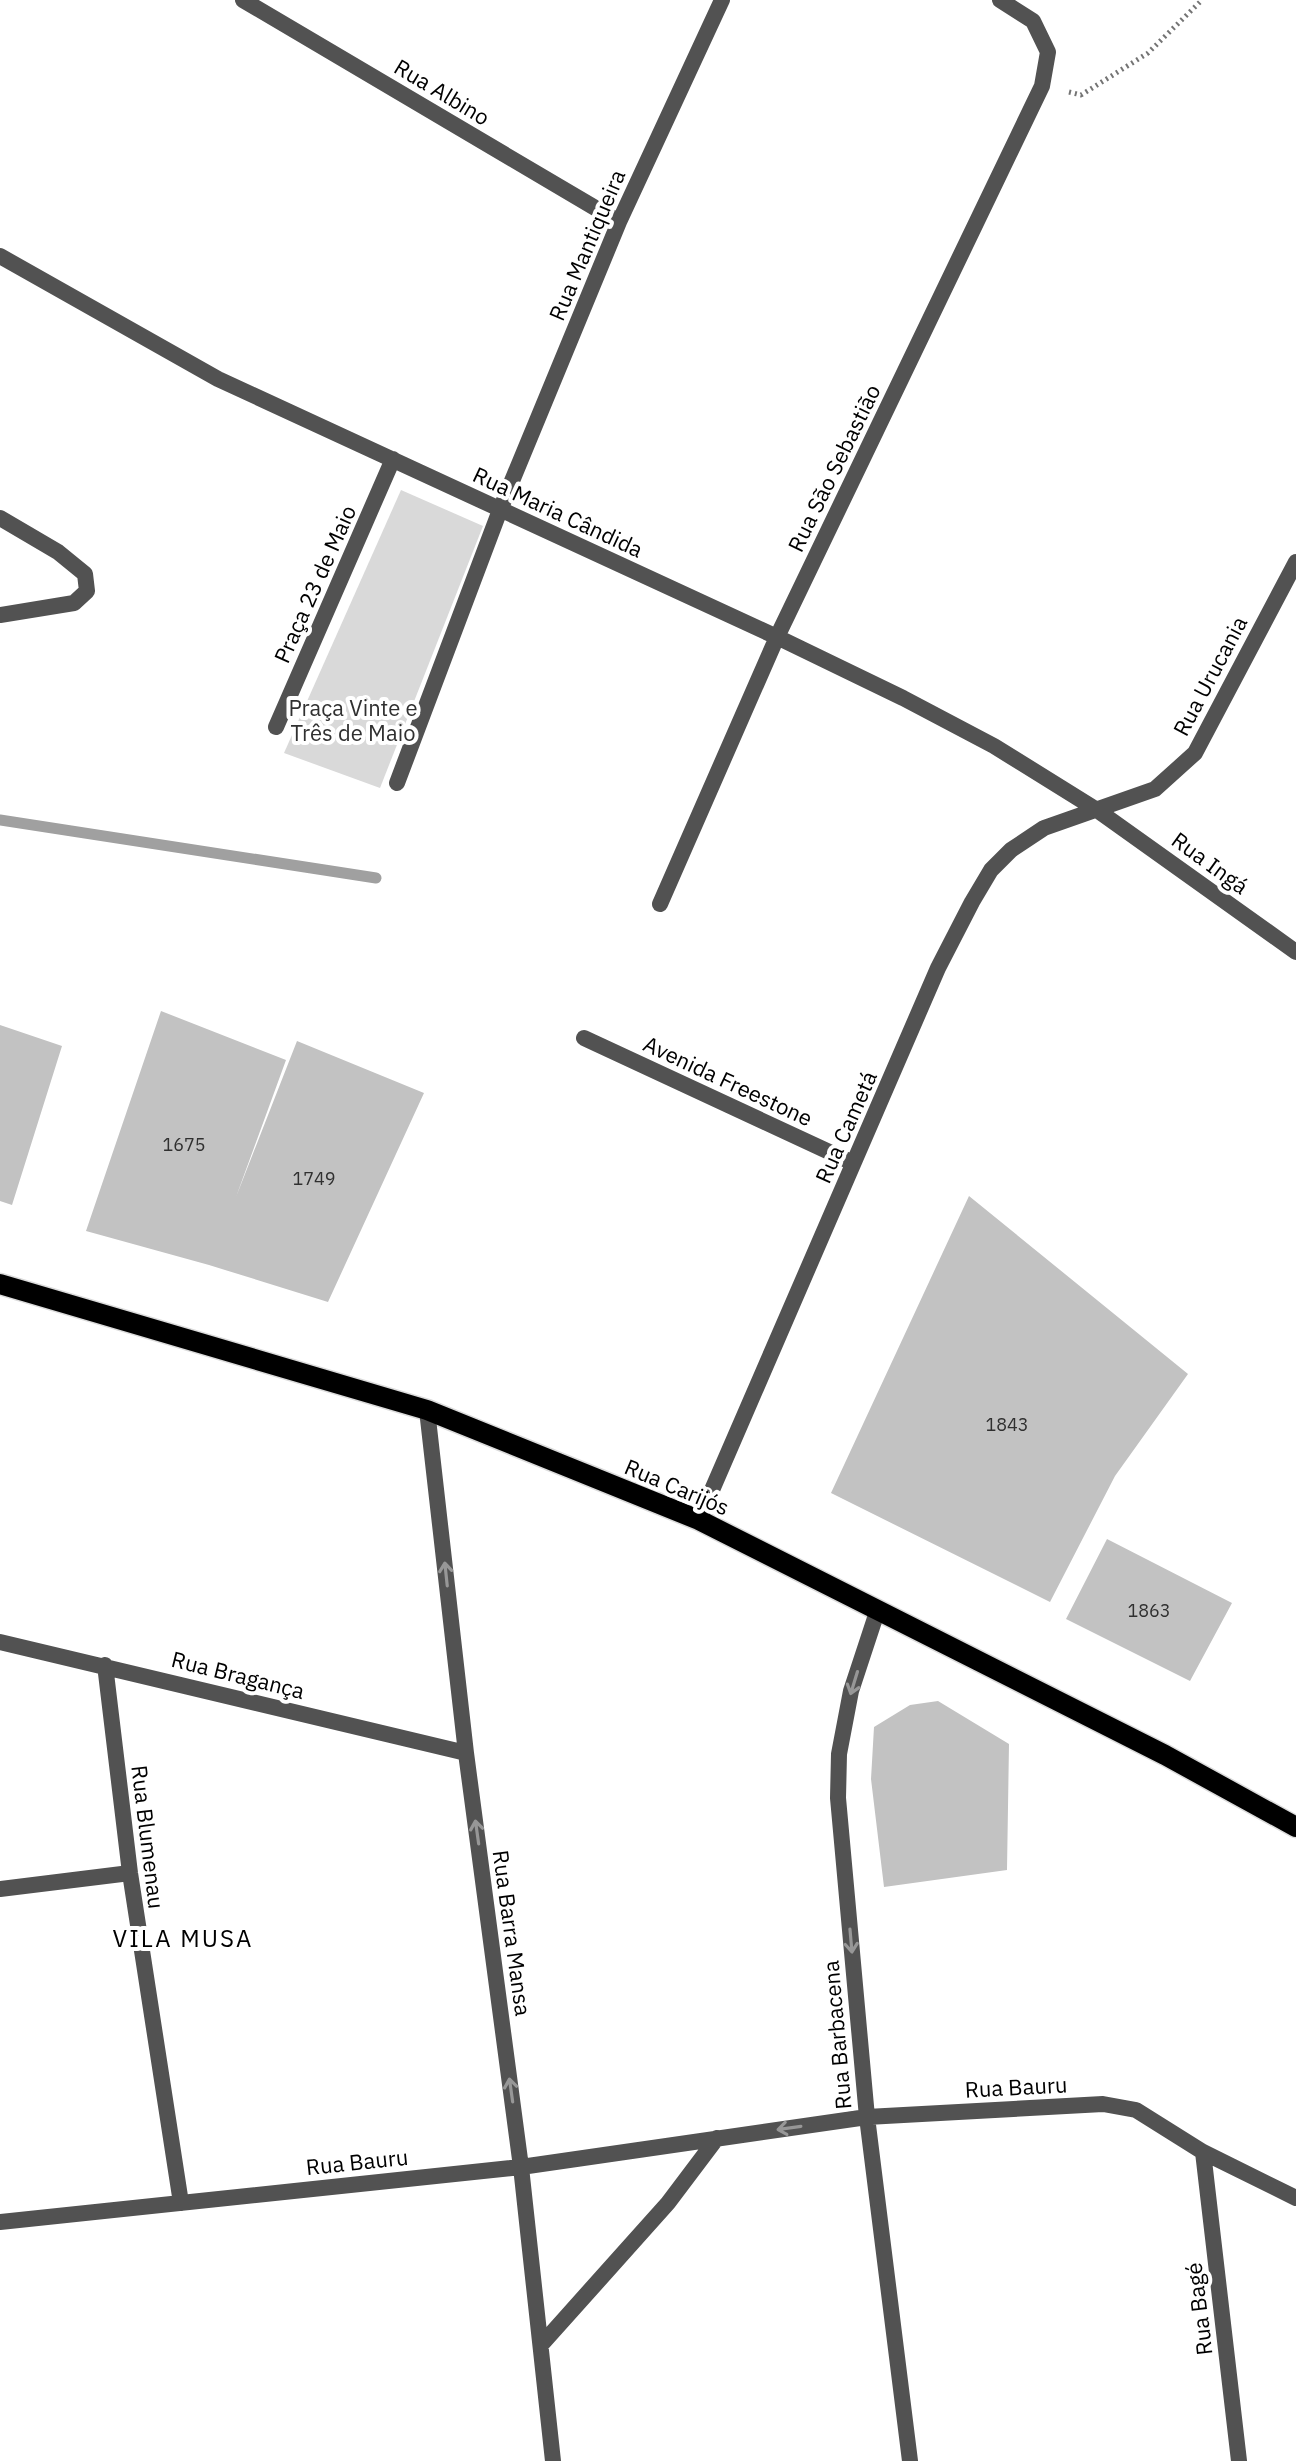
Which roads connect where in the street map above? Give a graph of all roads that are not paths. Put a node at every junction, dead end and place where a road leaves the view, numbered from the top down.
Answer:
1 (243, 0) edge
2 (722, 0) edge
3 (1000, 0) edge
4 (619, 222) junction
5 (0, 256) edge
6 (393, 459) junction
7 (500, 510) junction
8 (0, 518) edge
9 (1296, 562) edge
10 (0, 615) edge
11 (777, 637) junction
12 (276, 727) dead end
13 (397, 783) dead end
14 (1097, 810) junction
15 (660, 904) dead end
16 (1296, 952) edge
17 (584, 1038) dead end
18 (853, 1163) junction
19 (0, 1284) edge
20 (427, 1410) junction
21 (699, 1520) junction
22 (878, 1609) junction
23 (0, 1642) edge
24 (105, 1665) junction
25 (466, 1753) junction
26 (1296, 1827) edge
27 (130, 1873) junction
28 (0, 1889) edge
29 (867, 2117) junction
30 (717, 2138) junction
31 (1203, 2152) junction
32 (521, 2167) junction
33 (1296, 2198) edge
34 (181, 2203) junction
35 (0, 2222) edge
36 (541, 2345) junction
37 (553, 2461) edge
38 (910, 2461) edge
39 (1239, 2461) edge

1 - 4 street, Rua Albino
2 - 4 street, Rua Mantiqueira
3 - 11 street, Rua São Sebastião
4 - 7 street, Rua Mantiqueira
5 - 6 street, Rua Maria Cândida
6 - 7 street, Rua Maria Cândida
6 - 12 street, Praça 23 de Maio
7 - 11 street, Rua Maria Cândida
7 - 13 street
8 - 10 street
9 - 14 street, Rua Urucania
11 - 14 street, Rua Maria Cândida
11 - 15 street, Rua São Sebastião
14 - 16 street, Rua Ingá
14 - 18 street, Rua Cametá
17 - 18 street, Avenida Freestone
18 - 21 street, Rua Cametá
19 - 20 main road, Rua Carijós
20 - 21 main road, Rua Carijós
25 -> 20 street, Rua Barra Mansa
21 - 22 main road, Rua Carijós
22 - 26 main road, Rua Carijós
22 -> 29 street, Rua Barbacena
23 - 24 street, Rua Bragança
24 - 25 street, Rua Bragança
24 - 27 street, Rua Blumenau
32 -> 25 street, Rua Barra Mansa
27 - 28 street
27 - 34 street, Rua Blumenau
29 -> 30 street, Rua Bauru
29 - 31 street, Rua Bauru
29 - 38 street, Rua Barbacena
30 - 32 street, Rua Bauru
30 - 36 street
31 - 33 street, Rua Bauru
31 - 39 street, Rua Bagé
32 - 34 street, Rua Bauru
32 - 36 street, Rua Barra Mansa
34 - 35 street, Rua Bauru
36 - 37 street, Rua Barra Mansa

